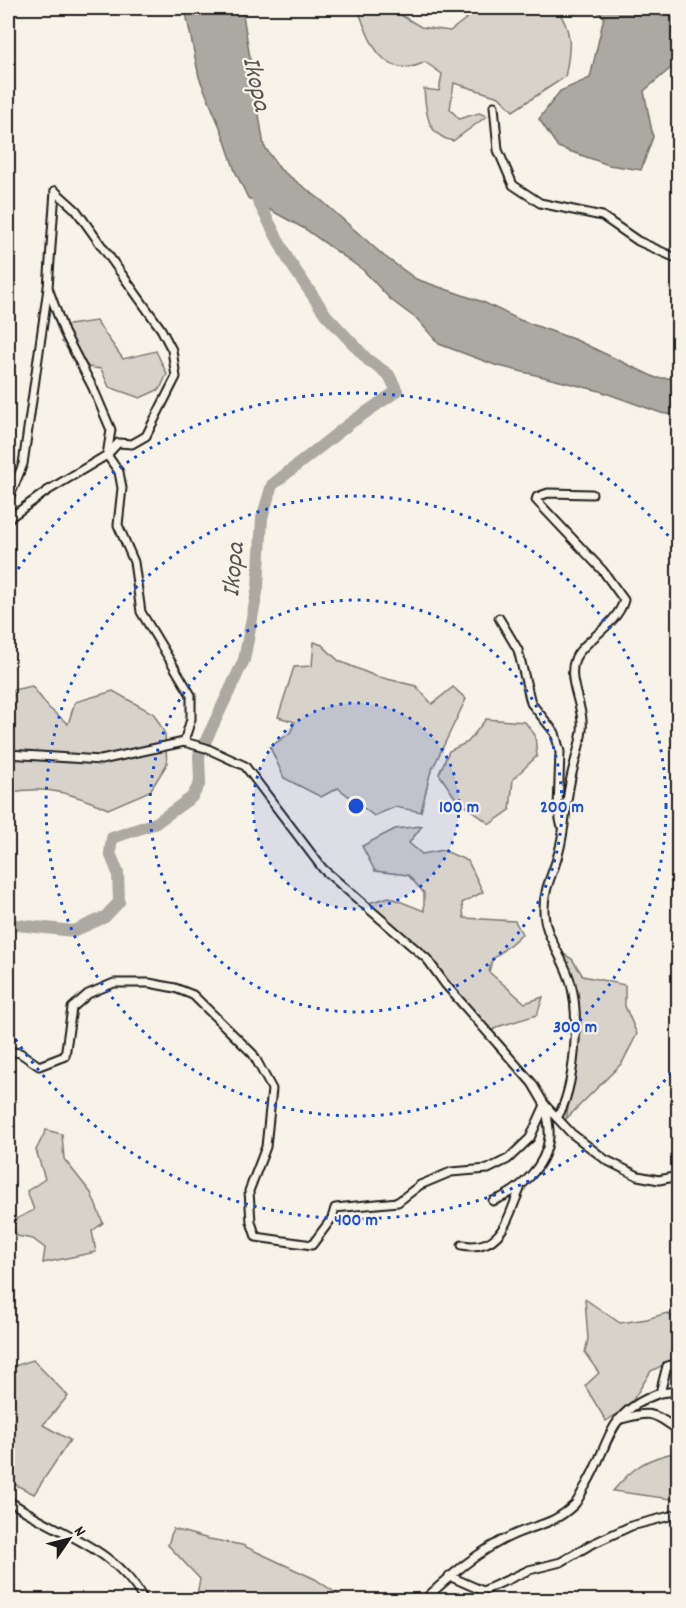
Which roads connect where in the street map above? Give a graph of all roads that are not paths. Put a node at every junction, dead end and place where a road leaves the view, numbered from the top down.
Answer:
1 (494, 106) dead end
2 (678, 259) edge
3 (48, 288) junction
4 (108, 455) junction
5 (592, 494) dead end
6 (8, 501) edge
7 (8, 519) edge
8 (499, 618) dead end
9 (184, 742) junction
10 (8, 754) edge
11 (562, 830) junction
12 (8, 1051) edge
13 (545, 1105) junction
14 (557, 1118) junction
15 (678, 1176) edge
16 (521, 1186) junction
17 (494, 1201) dead end
18 (462, 1245) dead end
19 (678, 1371) edge
20 (678, 1391) edge
21 (660, 1393) junction
22 (615, 1421) junction
23 (678, 1430) edge
24 (8, 1500) edge
25 (678, 1514) edge
26 (449, 1576) junction
27 (144, 1600) edge
28 (424, 1600) edge

1 - 2 street
3 - 4 street
3 - 4 street
3 - 6 street
4 - 7 street
4 - 9 street
5 - 11 street
8 - 11 street
9 - 10 street
9 - 13 street
11 - 14 street
12 - 13 street
13 - 14 street
13 - 16 street
14 - 15 street
16 - 17 street
16 - 18 street
19 - 21 street
20 - 21 street
21 - 22 street
22 - 23 street
22 - 26 street
24 - 27 street
25 - 26 street
26 - 28 street

